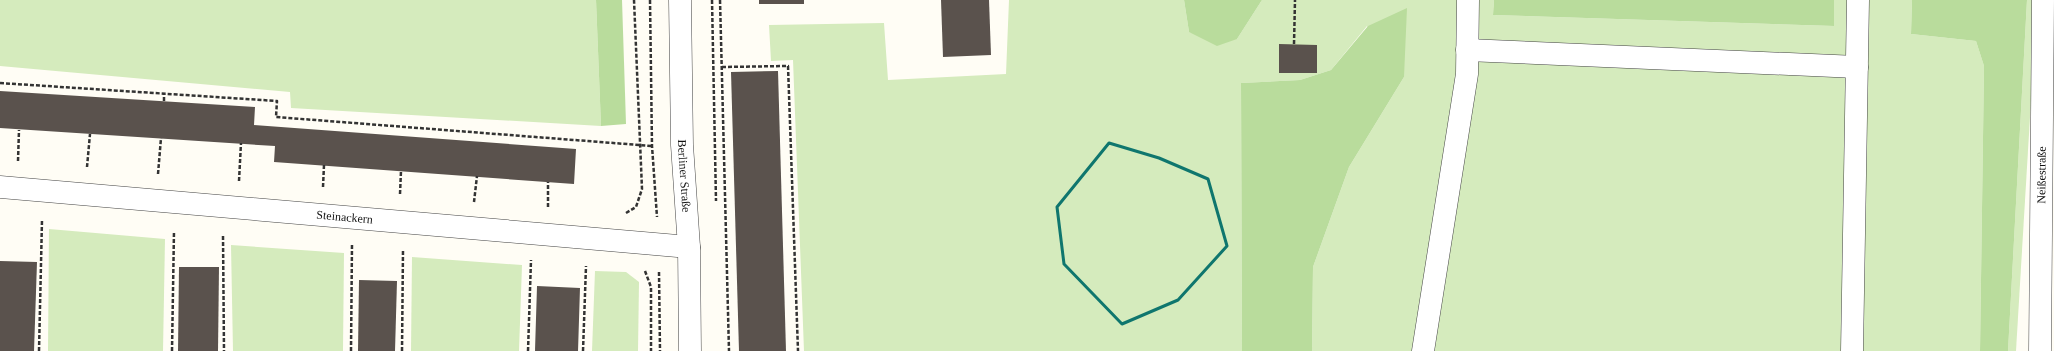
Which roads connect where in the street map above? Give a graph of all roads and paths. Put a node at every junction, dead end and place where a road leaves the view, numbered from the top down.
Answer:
1 (634, 0) edge
2 (680, 0) edge
3 (712, 0) edge
4 (720, 0) edge
5 (1294, 0) edge
6 (1468, 0) edge
7 (1858, 0) edge
8 (2043, 0) edge
9 (1294, 44) dead end
10 (1467, 50) junction
11 (722, 67) junction
12 (1857, 67) junction
13 (0, 83) edge
14 (164, 93) junction
15 (164, 101) dead end
16 (19, 130) dead end
17 (90, 134) dead end
18 (161, 138) dead end
19 (241, 144) dead end
20 (640, 146) junction
21 (652, 146) dead end
22 (18, 164) dead end
23 (324, 166) dead end
24 (86, 170) dead end
25 (401, 171) dead end
26 (158, 176) dead end
27 (477, 176) dead end
28 (548, 182) dead end
29 (238, 184) dead end
30 (0, 187) edge
31 (323, 190) dead end
32 (400, 197) dead end
33 (474, 203) dead end
34 (716, 209) dead end
35 (548, 210) dead end
36 (42, 220) dead end
37 (174, 231) dead end
38 (223, 236) dead end
39 (352, 244) dead end
40 (689, 247) junction
41 (403, 248) dead end
42 (539, 258) dead end
43 (586, 260) dead end
44 (639, 268) dead end
45 (39, 351) edge
46 (172, 351) edge
47 (224, 351) edge
48 (351, 351) edge
49 (402, 351) edge
50 (528, 351) edge
51 (583, 351) edge
52 (651, 351) edge
53 (690, 351) edge
54 (729, 351) edge
55 (798, 351) edge
56 (1422, 351) edge
57 (1852, 351) edge
58 (2040, 351) edge

1 - 20 path
2 - 40 street, Berliner Straße
3 - 34 path
4 - 11 path
5 - 9 path
6 - 10 street
7 - 12 street
8 - 58 street, Neißestraße
10 - 12 street
10 - 56 street
11 - 54 path
11 - 55 path
12 - 57 street
13 - 14 path
14 - 15 path
14 - 20 path
16 - 22 path
17 - 24 path
18 - 26 path
19 - 29 path
20 - 21 path
23 - 31 path
25 - 32 path
27 - 33 path
28 - 35 path
30 - 40 street, Steinackern
36 - 45 path
37 - 46 path
38 - 47 path
39 - 48 path
40 - 53 street, Berliner Straße
41 - 49 path
42 - 50 path
43 - 51 path
44 - 52 path

